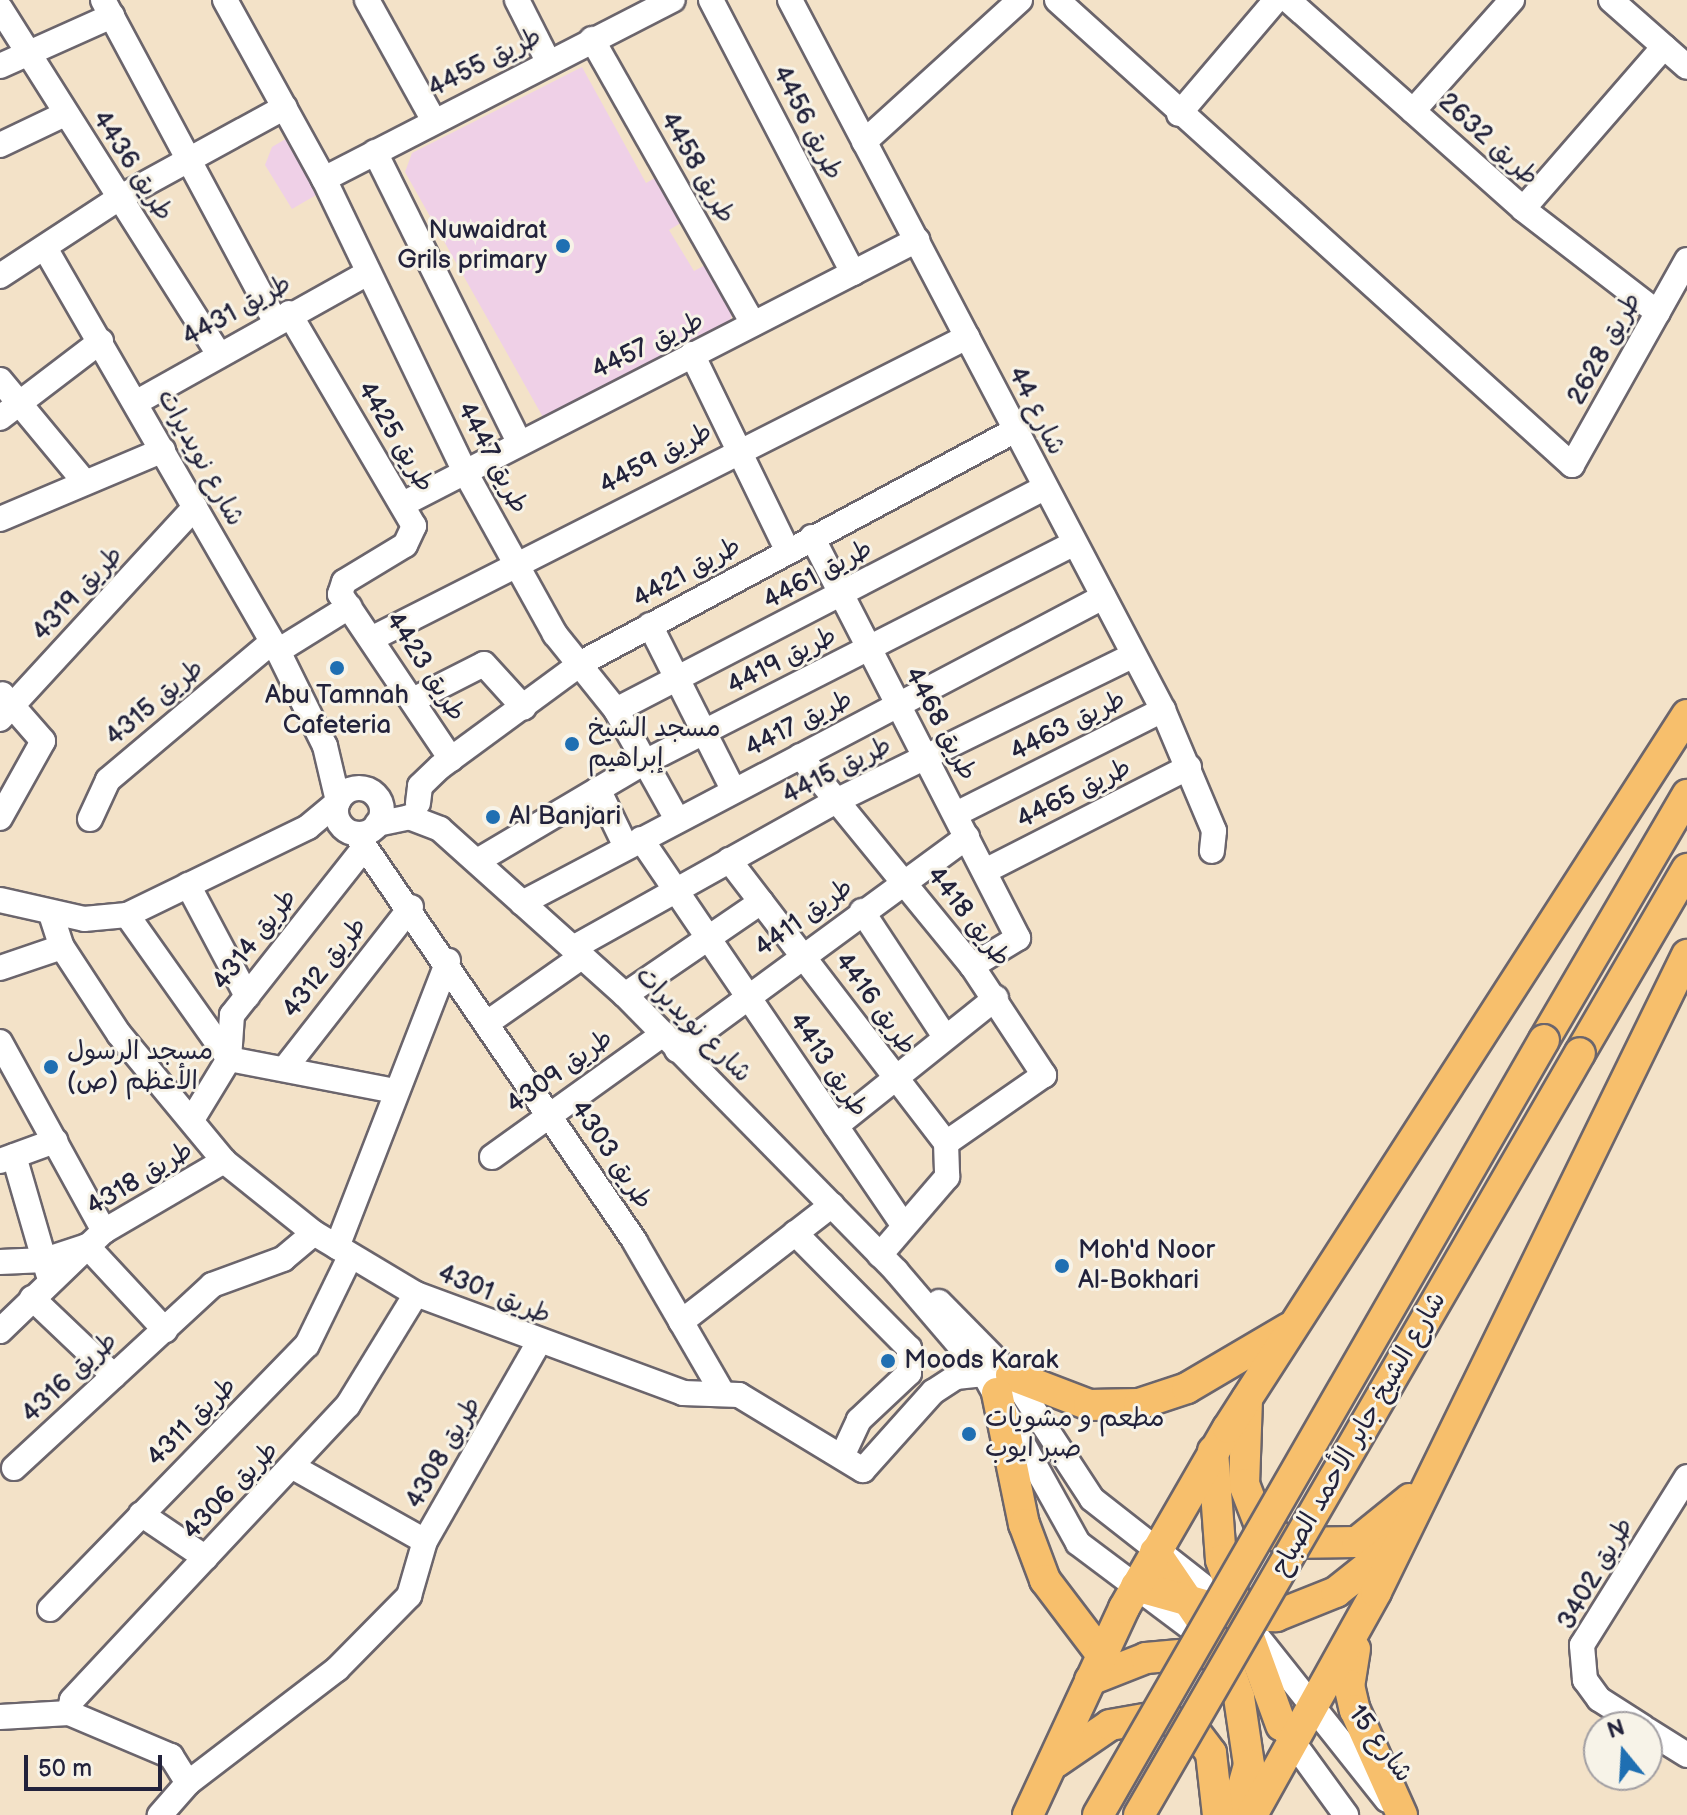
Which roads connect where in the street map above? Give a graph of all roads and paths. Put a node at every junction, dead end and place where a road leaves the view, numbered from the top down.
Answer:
1 (367, 0) edge
2 (517, 0) edge
3 (673, 0) edge
4 (711, 0) edge
5 (790, 0) edge
6 (1020, 0) edge
7 (1057, 0) edge
8 (1276, 0) edge
9 (1288, 0) edge
10 (1512, 0) edge
11 (1611, 0) edge
12 (232, 2) edge
13 (0, 8) edge
14 (108, 8) edge
15 (592, 39) junction
16 (1664, 47) junction
17 (29, 54) junction
18 (548, 61) junction
19 (0, 66) edge
20 (1687, 67) edge
21 (285, 107) junction
22 (1413, 111) junction
23 (65, 114) junction
24 (1179, 114) junction
25 (434, 121) junction
26 (864, 142) junction
27 (1, 144) edge
28 (375, 152) junction
29 (193, 160) junction
30 (324, 179) junction
31 (119, 198) junction
32 (1523, 209) junction
33 (917, 240) junction
34 (45, 248) junction
35 (1687, 260) edge
36 (3, 267) edge
37 (853, 273) junction
38 (366, 274) junction
39 (1658, 313) junction
40 (281, 316) junction
41 (753, 324) junction
42 (967, 337) junction
43 (101, 341) junction
44 (218, 353) junction
45 (692, 354) junction
46 (0, 380) edge
47 (137, 402) junction
48 (24, 405) junction
49 (0, 418) edge
50 (1015, 430) junction
51 (519, 442) junction
52 (738, 448) junction
53 (163, 450) junction
54 (464, 470) junction
55 (84, 481) junction
56 (1044, 488) junction
57 (405, 503) junction
58 (195, 507) junction
59 (0, 519) edge
60 (812, 537) junction
61 (1073, 544) junction
62 (787, 550) junction
63 (517, 562) junction
64 (841, 595) junction
65 (1103, 597) junction
66 (349, 607) junction
67 (650, 625) junction
68 (375, 637) junction
69 (275, 646) junction
70 (869, 648) junction
71 (1132, 656) junction
72 (583, 662) junction
73 (676, 680) junction
74 (415, 699) junction
75 (4, 705) edge
76 (896, 706) junction
77 (524, 708) junction
78 (616, 710) junction
79 (1163, 710) junction
80 (1687, 715) edge
81 (703, 733) junction
82 (325, 746) junction
83 (800, 756) junction
84 (924, 758) junction
85 (451, 759) junction
86 (643, 763) junction
87 (1189, 767) junction
88 (598, 789) junction
89 (733, 789) junction
90 (371, 793) junction
91 (1687, 795) edge
92 (838, 800) junction
93 (337, 802) junction
94 (418, 803) junction
95 (956, 814) junction
96 (0, 818) edge
97 (90, 819) dead end
98 (677, 819) junction
99 (440, 829) junction
100 (297, 833) junction
101 (363, 833) junction
102 (967, 837) junction
103 (634, 843) junction
104 (1212, 851) dead end
105 (479, 860) junction
106 (729, 860) junction
107 (1687, 869) edge
108 (985, 871) junction
109 (905, 881) junction
110 (188, 885) junction
111 (672, 891) junction
112 (0, 900) edge
113 (761, 902) junction
114 (522, 903) junction
115 (411, 907) junction
116 (862, 911) junction
117 (51, 914) junction
118 (127, 915) junction
119 (705, 939) junction
120 (62, 947) junction
121 (802, 951) junction
122 (578, 952) junction
123 (1687, 955) edge
124 (448, 961) junction
125 (972, 966) junction
126 (0, 968) edge
127 (625, 995) junction
128 (746, 995) junction
129 (247, 996) junction
130 (996, 998) junction
131 (490, 1021) junction
132 (943, 1034) junction
133 (0, 1042) edge
134 (670, 1042) junction
135 (229, 1059) junction
136 (286, 1067) junction
137 (10, 1082) edge
138 (897, 1083) junction
139 (395, 1091) junction
140 (549, 1114) junction
141 (193, 1118) junction
142 (836, 1126) junction
143 (55, 1141) junction
144 (946, 1143) junction
145 (492, 1157) dead end
146 (7, 1159) edge
147 (224, 1161) junction
148 (832, 1205) junction
149 (903, 1224) junction
150 (314, 1233) junction
151 (795, 1233) junction
152 (95, 1238) junction
153 (344, 1252) junction
154 (0, 1262) edge
155 (888, 1263) junction
156 (48, 1270) junction
157 (416, 1294) junction
158 (32, 1298) junction
159 (681, 1322) junction
160 (1298, 1323) junction
161 (165, 1330) junction
162 (0, 1331) edge
163 (538, 1344) junction
164 (114, 1376) junction
165 (997, 1381) junction
166 (722, 1392) junction
167 (1247, 1397) junction
168 (1213, 1451) junction
169 (842, 1456) junction
170 (293, 1467) junction
171 (14, 1468) dead end
172 (1430, 1477) junction
173 (1687, 1477) edge
174 (141, 1514) junction
175 (425, 1541) junction
176 (1398, 1542) junction
177 (1155, 1552) junction
178 (206, 1558) junction
179 (1136, 1586) junction
180 (1376, 1592) junction
181 (1192, 1600) junction
182 (50, 1609) dead end
183 (1240, 1615) junction
184 (1223, 1652) junction
185 (1264, 1653) junction
186 (1096, 1667) junction
187 (1317, 1707) junction
188 (1618, 1711) edge
189 (69, 1713) junction
190 (0, 1717) edge
191 (1288, 1736) junction
192 (1663, 1740) edge
193 (1687, 1755) edge
194 (1056, 1762) junction
195 (188, 1783) junction
196 (160, 1815) edge
197 (1028, 1815) edge
198 (1098, 1815) edge
199 (1139, 1815) edge
200 (1218, 1815) edge
201 (1235, 1815) edge
202 (1252, 1815) edge
203 (1346, 1815) edge
204 (1400, 1815) edge

1 - 25 street
2 - 18 street
3 - 15 street, طريق 4455
4 - 37 street, طريق 4456
5 - 26 street, شارع 44
6 - 26 street
7 - 24 street
8 - 24 street
9 - 22 street, طريق 2632
10 - 22 street
11 - 16 street
12 - 21 street, طريق 4447
13 - 17 street, طريق 4436
14 - 17 street
14 - 29 street, طريق 4425
15 - 18 street, طريق 4455
15 - 41 street, طريق 4458
16 - 20 street
16 - 32 street
17 - 19 street
17 - 23 street, طريق 4436
18 - 25 street, طريق 4455
21 - 29 street
21 - 30 street, طريق 4447
22 - 32 street, طريق 2632
23 - 27 street
23 - 31 street, طريق 4436
24 - 39 street, طريق 2628
25 - 28 street, طريق 4455
26 - 33 street, شارع 44
28 - 30 street, طريق 4455
28 - 51 street
29 - 31 street
29 - 40 street, طريق 4425
30 - 38 street, طريق 4447
31 - 34 street
31 - 44 street, طريق 4436
32 - 39 street, طريق 2632
33 - 37 street, طريق 4457
33 - 42 street, شارع 44
34 - 36 street
34 - 43 street, شارع نويديرات
35 - 39 street, طريق 2628
37 - 41 street, طريق 4457
38 - 40 street, طريق 4431
38 - 54 street, طريق 4447
40 - 44 street, طريق 4431
40 - 57 street, طريق 4425
41 - 45 street, طريق 4457
42 - 50 street, شارع 44
42 - 52 street, طريق 4459
43 - 47 street, شارع نويديرات
43 - 48 street
44 - 47 street, طريق 4431
45 - 51 street, طريق 4457
45 - 52 street
46 - 48 street
47 - 53 street, شارع نويديرات
48 - 49 street
48 - 55 street
50 - 56 street, شارع 44
50 - 60 street, طريق 4421
51 - 54 street, طريق 4457
52 - 62 street
52 - 63 street, طريق 4459
53 - 55 street
53 - 58 street, شارع نويديرات
54 - 57 street, طريق 4457
54 - 63 street, طريق 4447
55 - 59 street
56 - 61 street, شارع 44
56 - 64 street, طريق 4461
57 - 66 street, طريق 4425
58 - 69 street, شارع نويديرات
58 - 75 street, طريق 4319
60 - 62 street, طريق 4421
60 - 64 street, طريق 4468
61 - 65 street, شارع 44
61 - 70 street, طريق 4419
62 - 67 street, طريق 4421
63 - 68 street, طريق 4459
63 - 72 street, طريق 4447
64 - 70 street, طريق 4468
64 - 73 street, طريق 4461
65 - 71 street, شارع 44
65 - 76 street, طريق 4417
66 - 68 street, طريق 4423
66 - 69 street, طريق 4315
67 - 72 street, طريق 4421
67 - 73 street
68 - 74 street, طريق 4423
69 - 82 street, شارع نويديرات
69 - 97 street, طريق 4315
70 - 76 street, طريق 4468
70 - 81 street, طريق 4419
71 - 79 street, شارع 44
71 - 84 street, طريق 4415
72 - 77 street, طريق 4421
72 - 78 street, طريق 4447
73 - 78 street, طريق 4461
73 - 81 street
74 - 77 street
74 - 85 street, طريق 4423
75 - 96 street
76 - 83 street, طريق 4417
76 - 84 street, طريق 4468
77 - 85 street, طريق 4421
78 - 86 street, طريق 4447
79 - 87 street, شارع 44
79 - 95 street, طريق 4463
80 - 160 main road
81 - 86 street, طريق 4419
81 - 89 street
82 - 90 street, شارع نويديرات
82 - 93 street, شارع نويديرات
83 - 89 street, طريق 4417
83 - 92 street, طريق 4418
84 - 92 street, طريق 4415
84 - 95 street, طريق 4468
85 - 94 street, طريق 4421
86 - 88 street, طريق 4419
86 - 98 street, طريق 4447
87 - 104 street, شارع 44
87 - 108 street, طريق 4465
88 - 103 street, طريق 4413
88 - 105 street, طريق 4419
89 - 98 street, طريق 4417
90 - 93 street
90 - 94 street
90 - 101 street
91 - 198 main road, bridge
92 - 106 street, طريق 4415
92 - 109 street, طريق 4418
93 - 100 street
93 - 101 street, شارع نويديرات
94 - 99 street, شارع نويديرات
95 - 102 street, طريق 4468
98 - 103 street, طريق 4417
99 - 101 street, شارع نويديرات
99 - 105 street, شارع نويديرات
100 - 101 street, شارع نويديرات
100 - 110 street
101 - 115 street, طريق 4303
101 - 129 street, طريق 4314
102 - 108 street, طريق 4468
102 - 109 street, طريق 4411
103 - 111 street, طريق 4413
103 - 114 street, طريق 4417
105 - 114 street, شارع نويديرات
106 - 111 street, طريق 4415
106 - 113 street, طريق 4416
107 - 199 main road, شارع الشيخ جابر الأحمد الصباح, bridge
108 - 125 street, طريق 4468
109 - 116 street, طريق 4411
109 - 125 street, طريق 4418
110 - 118 street
110 - 129 street
111 - 119 street, طريق 4413
111 - 122 street, طريق 4415
112 - 117 street
113 - 119 street
113 - 121 street, طريق 4416
114 - 122 street, شارع نويديرات
115 - 124 street, طريق 4303
115 - 136 street, طريق 4312
116 - 121 street, طريق 4411
116 - 132 street
117 - 118 street
117 - 120 street, طريق 4301
118 - 135 street
119 - 127 street
119 - 128 street, طريق 4413
120 - 126 street
120 - 141 street, طريق 4301
121 - 128 street, طريق 4411
121 - 138 street, طريق 4416
122 - 127 street, شارع نويديرات
122 - 131 street
123 - 172 main road
124 - 131 street, طريق 4303
124 - 139 street, طريق 4311
125 - 130 street, طريق 4418
127 - 134 street, شارع نويديرات
128 - 134 street, طريق 4411
128 - 142 street, طريق 4413
129 - 135 street, طريق 4314
130 - 132 street
130 - 144 street, طريق 4418
131 - 140 street, طريق 4303
132 - 138 street
133 - 137 street
134 - 140 street, طريق 4309
134 - 148 street, شارع نويديرات
135 - 136 street
135 - 141 street, طريق 4314
136 - 139 street
137 - 143 street
138 - 142 street
138 - 144 street, طريق 4416
139 - 153 street, طريق 4311
140 - 145 street, طريق 4309
140 - 159 street, طريق 4303
141 - 147 street, طريق 4301
142 - 149 street, طريق 4413
143 - 146 street
143 - 152 street
144 - 149 street
146 - 156 street
147 - 150 street, طريق 4301
147 - 152 street, طريق 4318
148 - 151 street
148 - 155 street, شارع نويديرات
149 - 155 street
150 - 153 street, طريق 4301
150 - 161 street, طريق 4316
151 - 159 street
151 - 169 street
152 - 156 street, طريق 4318
152 - 161 street
153 - 157 street, طريق 4301
153 - 174 street, طريق 4311
154 - 156 street, طريق 4318
155 - 165 street, شارع نويديرات
156 - 158 street, طريق 4318
157 - 163 street, طريق 4301
157 - 170 street, طريق 4306
158 - 162 street, طريق 4318
158 - 164 street
159 - 166 street, طريق 4303
160 - 165 main road
160 - 167 main road
161 - 164 street, طريق 4316
163 - 166 street, طريق 4301
163 - 175 street, طريق 4308
164 - 171 street, طريق 4316
165 - 169 street, طريق 4301
165 - 177 street, شارع نويديرات
165 - 179 street, شارع نويديرات
165 - 186 main road
166 - 169 street, طريق 4301
167 - 168 main road
167 - 172 main road
168 - 177 main road
168 - 183 main road
170 - 175 street, طريق 4308
170 - 178 street, طريق 4306
172 - 176 main road
173 - 188 street, طريق 3402
174 - 178 street
174 - 182 street, طريق 4311
175 - 195 street
176 - 180 main road
176 - 183 main road
177 - 179 main road
177 - 181 main road
177 - 183 street, شارع نويديرات
178 - 189 street, طريق 4306
179 - 181 main road
179 - 184 street, شارع نويديرات
179 - 186 main road
180 - 187 main road
180 - 204 main road
181 - 183 main road
181 - 184 main road
183 - 185 main road
184 - 185 main road
184 - 186 main road
184 - 191 street, شارع نويديرات
184 - 201 main road
185 - 187 street, شارع 15
185 - 191 main road
186 - 194 main road
187 - 191 main road
187 - 204 street, شارع 15
189 - 190 street
189 - 195 street
191 - 202 main road
191 - 203 street, شارع نويديرات
192 - 193 street, طريق 3402
194 - 197 main road
194 - 200 main road
195 - 196 street

